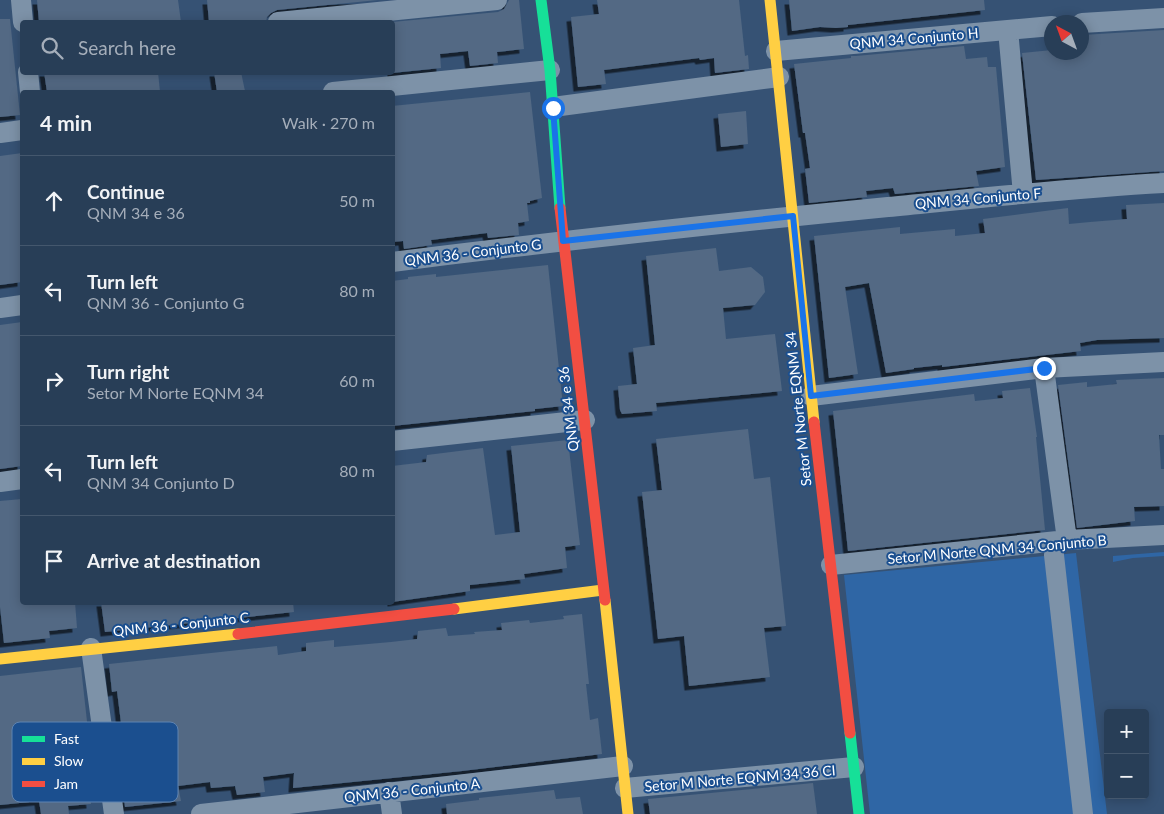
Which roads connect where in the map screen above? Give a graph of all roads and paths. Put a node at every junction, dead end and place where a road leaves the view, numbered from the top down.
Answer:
1 (21, 0) edge
2 (497, 0) edge
3 (541, 0) edge
4 (770, 0) edge
5 (1164, 18) edge
6 (23, 20) edge
7 (298, 20) edge
8 (1089, 23) edge
9 (1044, 27) edge
10 (1008, 30) junction
11 (776, 51) junction
12 (550, 70) junction
13 (28, 75) edge
14 (779, 77) junction
15 (30, 90) edge
16 (353, 90) edge
17 (553, 108) junction
18 (20, 130) edge
19 (0, 133) edge
20 (1164, 183) edge
21 (1023, 194) junction
22 (793, 216) junction
23 (563, 241) junction
24 (395, 262) edge
25 (20, 305) edge
26 (0, 308) edge
27 (1164, 362) edge
28 (1044, 368) junction
29 (811, 396) junction
30 (584, 420) junction
31 (395, 441) edge
32 (20, 479) edge
33 (0, 482) edge
34 (1164, 535) edge
35 (1061, 547) junction
36 (831, 565) junction
37 (603, 590) junction
38 (378, 610) edge
39 (91, 648) junction
40 (0, 659) edge
41 (101, 722) edge
42 (623, 766) junction
43 (854, 767) junction
44 (626, 788) junction
45 (389, 792) junction
46 (201, 814) edge
47 (392, 814) edge
48 (628, 814) edge
49 (860, 814) edge
50 (1082, 814) edge

1 - 6 street
2 - 7 street
3 - 12 street, QNM 34 e 36
4 - 11 street, Setor M Norte EQNM 34
5 - 8 street
9 - 10 street, QNM 34 Conjunto H
10 - 11 street, QNM 34 Conjunto H
10 - 21 street
11 - 14 street, Setor M Norte EQNM 34
12 - 16 street
12 - 17 street, QNM 34 e 36
13 - 15 street
14 - 17 street
14 - 22 street, Setor M Norte EQNM 34
17 - 23 street, QNM 34 e 36
18 - 19 street
20 - 21 street, QNM 34 Conjunto F
21 - 22 street, QNM 34 Conjunto F
22 - 23 street, QNM 36 - Conjunto G
22 - 29 street, Setor M Norte EQNM 34
23 - 24 street, QNM 36 - Conjunto G
23 - 30 street, QNM 34 e 36
25 - 26 street
27 - 28 street
28 - 29 street
28 - 35 street
29 - 36 street, Setor M Norte EQNM 34
30 - 31 street
30 - 37 street, QNM 34 e 36
32 - 33 street
34 - 35 street, Setor M Norte QNM 34 Conjunto B
35 - 36 street, Setor M Norte QNM 34 Conjunto B
35 - 50 street
36 - 43 street, Setor M Norte EQNM 34
37 - 38 street, QNM 36 - Conjunto C
37 - 42 street, QNM 34 e 36
38 - 39 street, QNM 36 - Conjunto C
39 - 40 street, QNM 36 - Conjunto C
39 - 41 street
42 - 44 street, QNM 34 e 36
42 - 45 street, QNM 36 - Conjunto A
43 - 44 street, Setor M Norte EQNM 34 36 CI
43 - 49 street, Setor M Norte EQNM 34
44 - 48 street, QNM 34 e 36
45 - 46 street, QNM 36 - Conjunto A
45 - 47 street

